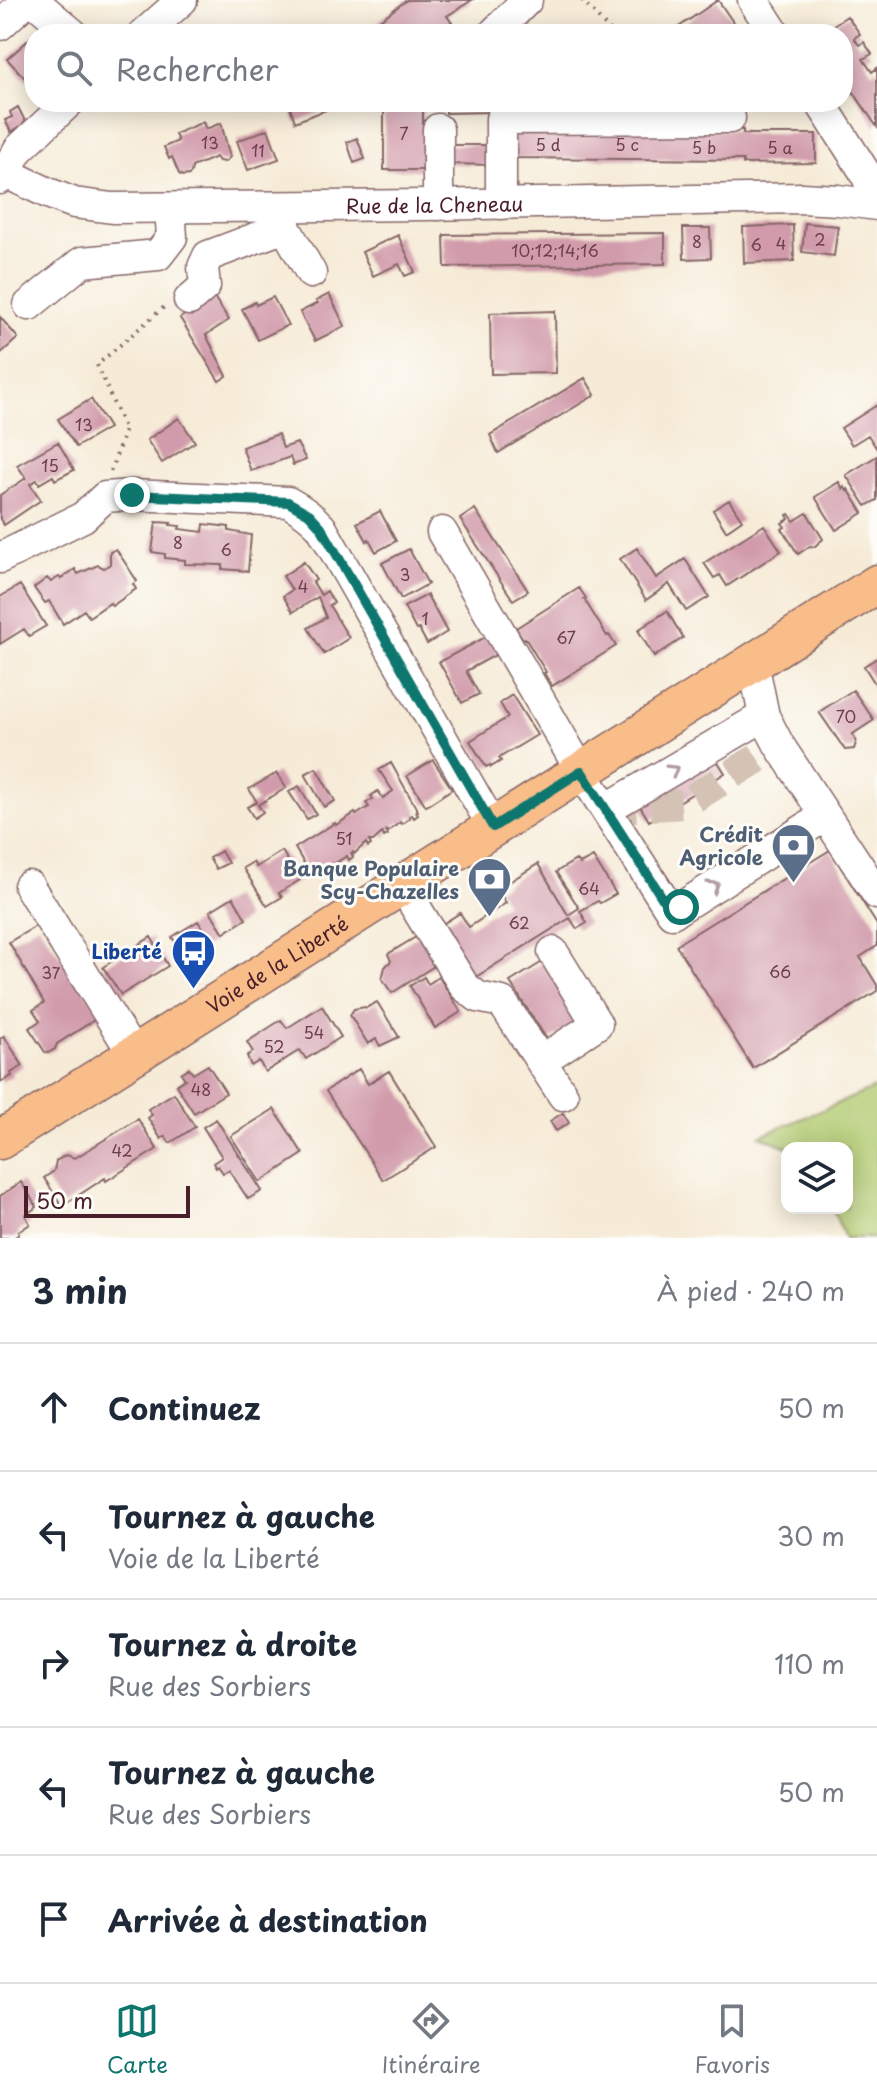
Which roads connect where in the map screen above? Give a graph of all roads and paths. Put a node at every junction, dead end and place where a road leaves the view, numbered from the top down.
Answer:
1 (27, 0) edge
2 (33, 0) edge
3 (182, 0) edge
4 (527, 0) edge
5 (582, 0) edge
6 (753, 0) edge
7 (61, 24) edge
8 (155, 24) edge
9 (503, 24) edge
10 (604, 24) edge
11 (769, 24) edge
12 (0, 25) edge
13 (58, 112) edge
14 (826, 112) edge
15 (730, 118) dead end
16 (438, 129) dead end
17 (1, 173) edge
18 (501, 204) junction
19 (877, 204) edge
20 (438, 205) junction
21 (170, 208) junction
22 (285, 217) junction
23 (311, 273) dead end
24 (180, 301) joint
25 (29, 305) dead end
26 (105, 497) junction
27 (442, 532) dead end
28 (0, 558) edge
29 (877, 584) edge
30 (753, 662) junction
31 (764, 716) junction
32 (581, 771) junction
33 (606, 809) junction
34 (825, 816) junction
35 (493, 827) junction
36 (402, 885) junction
37 (29, 886) dead end
38 (877, 894) edge
39 (553, 952) dead end
40 (134, 1055) junction
41 (541, 1061) junction
42 (563, 1095) dead end
43 (0, 1140) edge

1 - 12 street
2 - 7 street
3 - 8 street
4 - 9 street
5 - 10 path
6 - 11 street
13 - 17 street
14 - 19 street
15 - 18 street
16 - 20 street
17 - 21 street, Rue de la Cheneau
18 - 19 street, Rue de la Cheneau
18 - 20 street, Rue de la Cheneau
20 - 22 street, Rue de la Cheneau
21 - 22 street, Rue de la Cheneau
21 - 25 street
22 - 23 street
22 - 24 street
24 - 26 path
26 - 28 street
26 - 35 street
27 - 32 street
29 - 30 main road, Voie de la Liberté
30 - 31 street
30 - 32 main road, Voie de la Liberté
33 -> 31 street
31 - 34 street
32 - 33 street
32 - 35 main road, Voie de la Liberté
33 -> 34 street
34 - 38 street
35 - 36 main road, Voie de la Liberté
36 - 40 main road, Voie de la Liberté
36 - 41 street
37 - 40 street
39 - 41 street
40 - 43 main road, Voie de la Liberté
41 - 42 street

